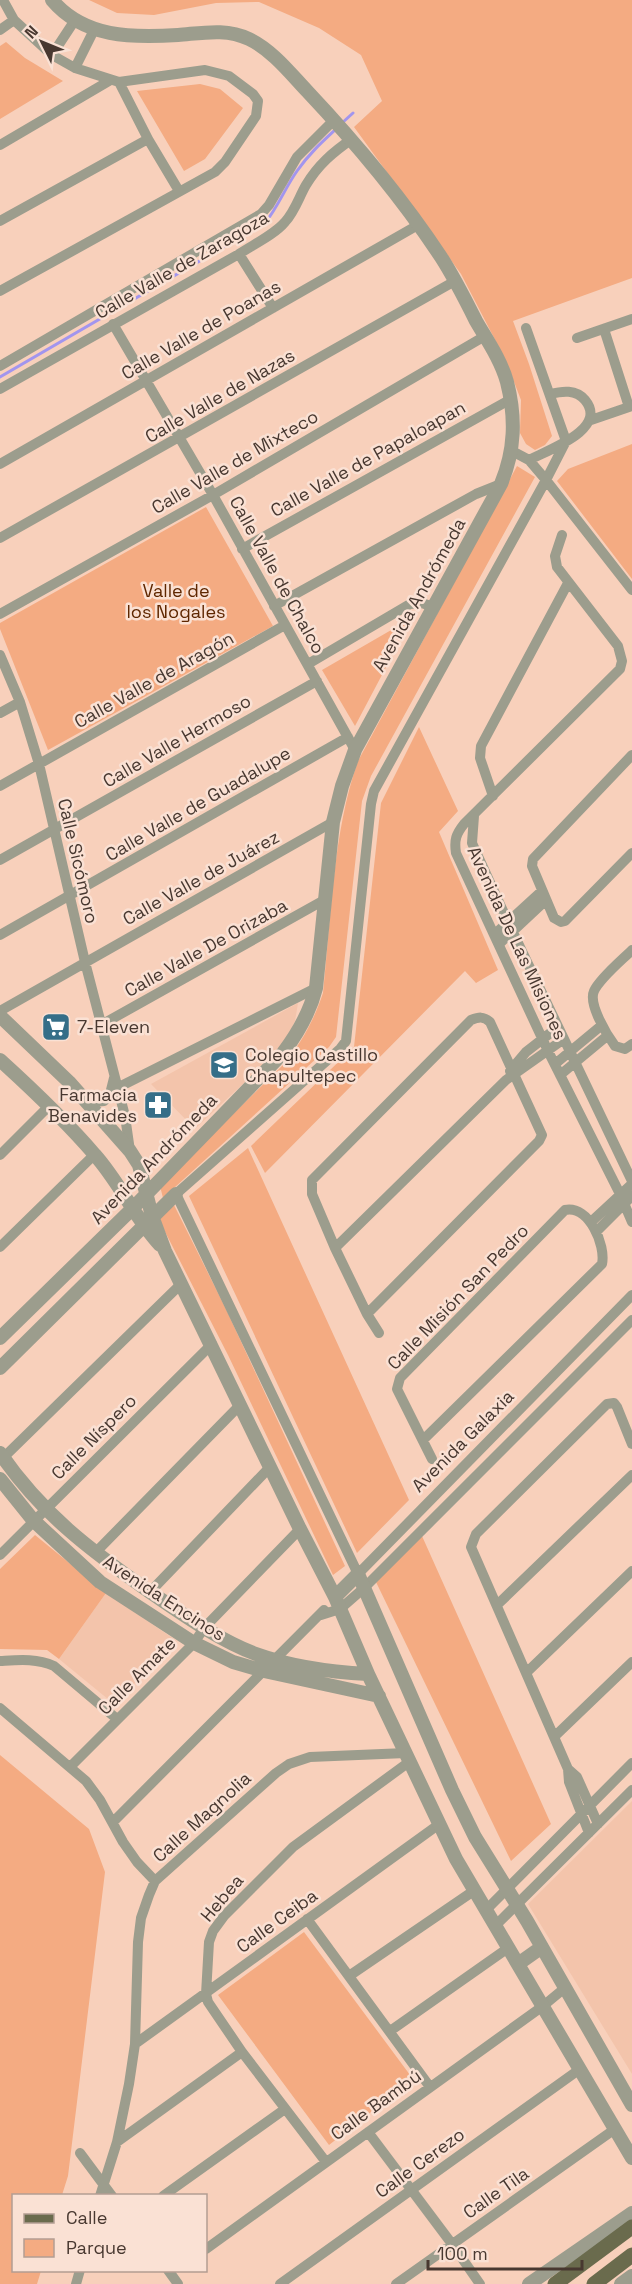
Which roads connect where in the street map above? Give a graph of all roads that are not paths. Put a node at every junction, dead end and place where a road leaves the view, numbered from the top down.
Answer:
1 (3, 0) edge
2 (52, 0) edge
3 (14, 20) junction
4 (75, 20) junction
5 (0, 30) edge
6 (94, 30) junction
7 (52, 55) junction
8 (75, 68) junction
9 (114, 81) junction
10 (335, 121) junction
11 (350, 136) junction
12 (148, 139) junction
13 (0, 145) edge
14 (179, 191) junction
15 (0, 221) edge
16 (418, 225) junction
17 (239, 254) junction
18 (455, 281) junction
19 (0, 291) edge
20 (273, 308) junction
21 (632, 319) edge
22 (113, 324) junction
23 (526, 328) dead end
24 (604, 329) junction
25 (485, 336) junction
26 (577, 338) dead end
27 (0, 366) edge
28 (146, 381) junction
29 (0, 389) edge
30 (550, 394) junction
31 (510, 399) junction
32 (630, 406) edge
33 (591, 420) junction
34 (180, 438) junction
35 (566, 441) junction
36 (512, 451) junction
37 (529, 460) junction
38 (0, 464) edge
39 (546, 480) junction
40 (501, 484) junction
41 (213, 495) junction
42 (562, 535) dead end
43 (0, 538) edge
44 (242, 549) junction
45 (568, 583) junction
46 (632, 590) edge
47 (274, 606) junction
48 (433, 607) junction
49 (0, 614) edge
50 (285, 625) junction
51 (0, 655) edge
52 (308, 664) junction
53 (316, 681) junction
54 (20, 702) junction
55 (0, 713) edge
56 (352, 744) junction
57 (632, 755) edge
58 (39, 764) junction
59 (0, 786) edge
60 (493, 796) junction
61 (474, 816) junction
62 (333, 822) junction
63 (54, 830) junction
64 (632, 853) edge
65 (0, 860) edge
66 (70, 896) junction
67 (544, 896) junction
68 (326, 900) junction
69 (510, 927) junction
70 (0, 935) edge
71 (497, 939) junction
72 (632, 950) edge
73 (85, 962) junction
74 (316, 988) junction
75 (0, 1011) edge
76 (0, 1016) edge
77 (101, 1025) junction
78 (602, 1025) junction
79 (558, 1027) junction
80 (607, 1036) junction
81 (543, 1039) junction
82 (564, 1039) junction
83 (632, 1044) edge
84 (548, 1051) junction
85 (572, 1057) junction
86 (1, 1062) edge
87 (558, 1070) junction
88 (511, 1074) junction
89 (116, 1083) junction
90 (83, 1098) junction
91 (50, 1106) junction
92 (130, 1151) junction
93 (0, 1155) edge
94 (95, 1155) junction
95 (139, 1165) junction
96 (170, 1169) junction
97 (632, 1182) edge
98 (147, 1192) junction
99 (176, 1194) junction
100 (625, 1198) edge
101 (132, 1209) junction
102 (147, 1221) junction
103 (632, 1222) edge
104 (593, 1227) junction
105 (0, 1247) edge
106 (335, 1248) junction
107 (182, 1283) junction
108 (632, 1295) edge
109 (367, 1314) junction
110 (632, 1320) edge
111 (379, 1333) dead end
112 (0, 1338) edge
113 (212, 1344) junction
114 (0, 1368) edge
115 (240, 1405) junction
116 (423, 1440) junction
117 (632, 1444) edge
118 (2, 1456) edge
119 (432, 1459) dead end
120 (270, 1467) junction
121 (632, 1475) edge
122 (0, 1479) edge
123 (45, 1508) junction
124 (33, 1520) junction
125 (300, 1530) junction
126 (95, 1553) junction
127 (0, 1555) edge
128 (632, 1571) edge
129 (358, 1574) junction
130 (364, 1588) junction
131 (150, 1592) junction
132 (338, 1603) junction
133 (497, 1605) junction
134 (204, 1628) junction
135 (194, 1643) junction
136 (276, 1660) junction
137 (0, 1661) edge
138 (632, 1662) edge
139 (264, 1671) junction
140 (526, 1673) junction
141 (368, 1674) junction
142 (379, 1696) junction
143 (0, 1708) edge
144 (117, 1719) junction
145 (554, 1737) junction
146 (408, 1758) junction
147 (632, 1763) edge
148 (71, 1766) junction
149 (632, 1790) edge
150 (586, 1809) junction
151 (113, 1822) junction
152 (598, 1824) junction
153 (438, 1825) junction
154 (589, 1833) junction
155 (475, 1837) junction
156 (452, 1852) junction
157 (155, 1881) junction
158 (508, 1889) junction
159 (475, 1890) junction
160 (517, 1905) junction
161 (486, 1910) junction
162 (307, 1919) junction
163 (495, 1926) junction
164 (542, 1947) junction
165 (508, 1948) junction
166 (518, 1964) junction
167 (350, 1976) junction
168 (566, 1987) junction
169 (206, 1994) junction
170 (543, 2006) junction
171 (390, 2031) junction
172 (135, 2044) junction
173 (242, 2052) junction
174 (580, 2069) junction
175 (430, 2087) junction
176 (632, 2105) edge
177 (285, 2109) junction
178 (615, 2128) junction
179 (368, 2132) junction
180 (117, 2142) junction
181 (80, 2153) dead end
182 (632, 2158) edge
183 (326, 2162) junction
184 (103, 2183) junction
185 (411, 2189) junction
186 (100, 2194) edge
187 (111, 2194) edge
188 (166, 2194) edge
189 (632, 2213) edge
190 (632, 2227) edge
191 (452, 2244) junction
192 (207, 2248) edge
193 (632, 2255) edge
194 (172, 2272) edge
195 (632, 2276) edge
196 (178, 2284) edge
197 (280, 2284) edge
198 (396, 2284) edge
199 (480, 2284) edge
200 (529, 2284) edge
201 (555, 2284) edge
202 (594, 2284) edge
203 (621, 2284) edge

1 - 3 street
2 - 4 street, Avenida Andrómeda
3 - 5 street
3 - 7 street
4 - 6 street, Avenida Andrómeda
4 - 7 street
6 - 8 street
6 - 10 street, Avenida Andrómeda
7 - 8 street
8 - 9 street
9 - 12 street
9 - 13 street
9 - 14 street
10 - 11 street, Avenida Andrómeda
10 - 27 street, Calle Valle de Zaragoza
11 - 16 street, Avenida Andrómeda
11 - 17 street, Calle Valle de Zaragoza
12 - 14 street
12 - 15 street
14 - 19 street
16 - 18 street, Avenida Andrómeda
16 - 20 street, Calle Valle de Poanas
17 - 20 street
17 - 22 street, Calle Valle de Zaragoza
18 - 25 street, Avenida Andrómeda
18 - 34 street, Calle Valle de Nazas
20 - 28 street, Calle Valle de Poanas
21 - 24 street
22 - 28 street, Calle Valle de Chalco
22 - 29 street, Calle Valle de Zaragoza
23 - 30 street
24 - 26 street
24 - 32 street
25 - 31 street, Avenida Andrómeda
25 - 41 street, Calle Valle de Mixteco
28 - 34 street, Calle Valle de Chalco
28 - 38 street, Calle Valle de Poanas
30 - 33 street
30 - 35 street
31 - 36 street, Avenida Andrómeda
31 - 44 street, Calle Valle de Papaloapan
32 - 33 street
33 - 35 street
34 - 41 street, Calle Valle de Chalco
34 - 43 street, Calle Valle de Nazas
35 - 37 street
35 - 39 street, Avenida Andrómeda
36 - 37 street
36 - 40 street, Avenida Andrómeda
37 - 39 street
39 - 46 street
39 - 99 street, Avenida Andrómeda
40 - 47 street
40 - 48 street, Avenida Andrómeda
41 - 44 street, Calle Valle de Chalco
41 - 49 street, Calle Valle de Mixteco
42 - 45 street
44 - 47 street, Calle Valle de Chalco
45 - 60 street
45 - 60 street
47 - 50 street, Calle Valle de Chalco
48 - 52 street
48 - 56 street, Avenida Andrómeda
50 - 52 street, Calle Valle de Chalco
50 - 58 street, Calle Valle de Aragón
51 - 54 street, Calle Sicómoro
52 - 53 street, Calle Valle de Chalco
53 - 56 street, Calle Valle de Chalco
53 - 63 street, Calle Valle Hermoso
54 - 55 street
54 - 58 street, Calle Sicómoro
56 - 62 street, Avenida Andrómeda
56 - 66 street, Calle Valle de Guadalupe
57 - 67 street
58 - 59 street, Calle Valle de Aragón
58 - 63 street, Calle Sicómoro
60 - 61 street
61 - 69 street, Avenida De Las Misiones
61 - 71 street, Avenida De Las Misiones
62 - 68 street, Avenida Andrómeda
62 - 73 street, Calle Valle de Juárez
63 - 65 street, Calle Valle Hermoso
63 - 66 street, Calle Sicómoro
64 - 67 street
66 - 70 street, Calle Valle de Guadalupe
66 - 73 street, Calle Sicómoro
67 - 69 street
68 - 74 street, Avenida Andrómeda
68 - 77 street, Calle Valle De Orizaba
69 - 71 street
69 - 79 street, Avenida De Las Misiones
71 - 81 street, Avenida De Las Misiones
72 - 78 street
73 - 75 street, Calle Valle de Juárez
73 - 77 street, Calle Sicómoro
74 - 89 street
74 - 96 street, Avenida Andrómeda
76 - 90 street
77 - 89 street, Calle Sicómoro
78 - 80 street
78 - 85 street
79 - 81 street
79 - 82 street, Avenida De Las Misiones
80 - 83 street
80 - 85 street
81 - 84 street, Avenida De Las Misiones
81 - 88 street
82 - 84 street
82 - 85 street, Avenida De Las Misiones
84 - 87 street, Avenida De Las Misiones
84 - 88 street
85 - 87 street
85 - 97 street, Avenida De Las Misiones
86 - 91 street
87 - 100 street, Avenida De Las Misiones
88 - 106 street
88 - 106 street
88 - 109 street
89 - 90 street
89 - 92 street, Calle Sicómoro
90 - 92 street
91 - 93 street
91 - 94 street
92 - 95 street
94 - 101 street
94 - 105 street
95 - 96 street
95 - 98 street
96 - 98 street, Avenida Andrómeda
97 - 100 street
98 - 101 street, Avenida Andrómeda
98 - 102 street
99 - 102 street, Avenida Andrómeda
99 - 129 street
100 - 103 street, Avenida De Las Misiones
100 - 104 street
101 - 102 street
101 - 112 street, Avenida Andrómeda
102 - 107 street
102 - 114 street, Avenida Andrómeda
104 - 116 street
104 - 116 street, Calle Misión San Pedro
106 - 109 street
107 - 113 street
107 - 118 street
108 - 129 street, Avenida Galaxia
109 - 111 street
110 - 130 street, Avenida Galaxia
113 - 115 street
113 - 123 street, Calle Níspero
115 - 120 street
115 - 126 street
116 - 119 street, Calle Misión San Pedro
117 - 133 street
118 - 123 street, Avenida Encinos
120 - 125 street
120 - 131 street
121 - 133 street
122 - 124 street, Avenida Encinos
123 - 124 street, Calle Níspero
123 - 126 street, Avenida Encinos
124 - 127 street, Calle Níspero
124 - 135 street, Avenida Encinos
125 - 132 street
125 - 134 street, Calle Amate
126 - 131 street, Avenida Encinos
128 - 140 street
129 - 130 street
129 - 132 street, Avenida Galaxia
130 - 132 street, Avenida Galaxia
130 - 155 street
131 - 134 street, Avenida Encinos
132 - 136 street, Avenida Galaxia
132 - 141 street
133 - 140 street
134 - 135 street, Calle Amate
134 - 136 street, Avenida Encinos
135 - 139 street, Avenida Encinos
135 - 144 street, Calle Amate
136 - 139 street, Avenida Galaxia
136 - 141 street, Avenida Encinos
137 - 144 street
138 - 145 street
139 - 142 street, Avenida Encinos
139 - 151 street, Avenida Galaxia
140 - 145 street
141 - 142 street
142 - 146 street
143 - 148 street
144 - 148 street, Calle Amate
145 - 150 street
146 - 153 street
146 - 157 street, Calle Magnolia
146 - 169 street, Hebea
147 - 150 street
148 - 151 street
149 - 152 street
150 - 152 street
150 - 154 street
150 - 158 street
151 - 157 street
152 - 154 street
153 - 156 street
153 - 162 street, Calle Ceiba
154 - 160 street
155 - 156 street
155 - 158 street
156 - 159 street
157 - 172 street, Calle Magnolia
158 - 160 street
158 - 161 street
159 - 161 street
159 - 167 street
160 - 163 street
160 - 164 street
161 - 163 street
162 - 167 street
162 - 169 street, Calle Ceiba
163 - 165 street
164 - 166 street
164 - 168 street
165 - 166 street
165 - 171 street
166 - 170 street
167 - 171 street
168 - 170 street, Calle Bambú
168 - 176 street
169 - 172 street, Calle Ceiba
169 - 173 street
170 - 174 street
170 - 175 street, Calle Bambú
171 - 175 street
172 - 180 street, Calle Magnolia
173 - 177 street
173 - 180 street
174 - 178 street
174 - 185 street, Calle Cerezo
175 - 179 street, Calle Bambú
177 - 183 street
177 - 188 street
178 - 182 street
178 - 191 street, Calle Tila
179 - 183 street, Calle Bambú
179 - 185 street
180 - 184 street, Calle Magnolia
181 - 184 street
183 - 192 street, Calle Bambú
184 - 186 street, Calle Magnolia
184 - 187 street
185 - 191 street
185 - 197 street, Calle Cerezo
189 - 200 street
190 - 201 main road
191 - 198 street, Calle Tila
191 - 199 street
193 - 202 main road
194 - 196 street
195 - 203 street

